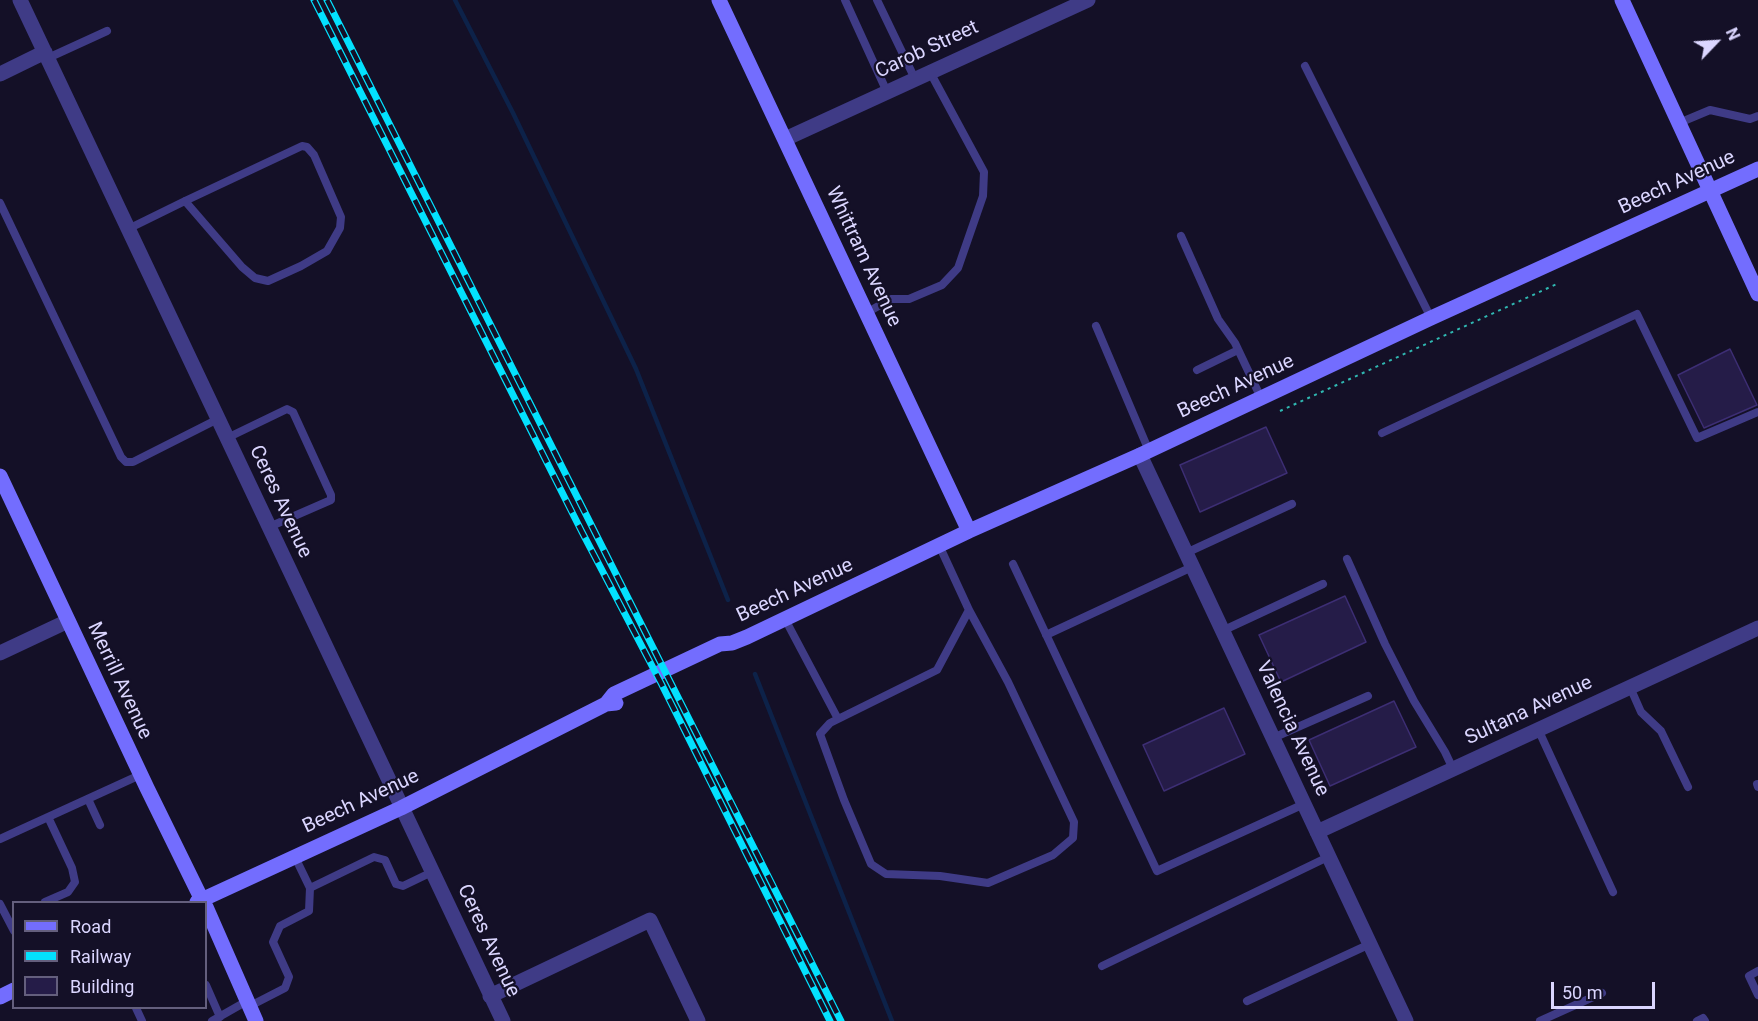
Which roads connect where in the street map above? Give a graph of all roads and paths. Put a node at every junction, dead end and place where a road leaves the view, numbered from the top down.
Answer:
1 (21, 0) edge
2 (719, 0) edge
3 (845, 0) edge
4 (878, 0) edge
5 (1088, 0) edge
6 (1622, 0) edge
7 (107, 31) dead end
8 (46, 55) junction
9 (1305, 66) dead end
10 (930, 72) junction
11 (0, 74) edge
12 (915, 79) junction
13 (887, 92) junction
14 (1758, 116) edge
15 (1679, 123) junction
16 (785, 139) junction
17 (1758, 169) edge
18 (1709, 191) junction
19 (185, 201) junction
20 (0, 202) edge
21 (128, 229) junction
22 (1181, 236) dead end
23 (1559, 283) dead end
24 (1758, 294) edge
25 (866, 313) junction
26 (1431, 318) junction
27 (1096, 326) dead end
28 (1238, 350) junction
29 (1197, 370) dead end
30 (1261, 398) junction
31 (1280, 411) dead end
32 (1758, 412) edge
33 (218, 419) junction
34 (1382, 433) dead end
35 (227, 438) junction
36 (1144, 453) junction
37 (0, 476) edge
38 (1292, 504) dead end
39 (269, 527) junction
40 (969, 531) junction
41 (939, 545) junction
42 (1347, 559) dead end
43 (1189, 560) junction
44 (1013, 564) dead end
45 (1323, 584) dead end
46 (969, 610) junction
47 (785, 619) junction
48 (68, 621) junction
49 (1758, 628) edge
50 (1222, 631) junction
51 (1046, 635) junction
52 (0, 653) edge
53 (1630, 687) junction
54 (1368, 696) dead end
55 (838, 719) junction
56 (1538, 729) junction
57 (1273, 738) junction
58 (1453, 769) junction
59 (140, 775) junction
60 (1688, 787) dead end
61 (88, 799) junction
62 (1304, 804) junction
63 (401, 807) junction
64 (48, 817) junction
65 (100, 825) dead end
66 (1317, 832) junction
67 (0, 839) edge
68 (295, 857) junction
69 (1328, 857) junction
70 (432, 872) junction
71 (310, 888) junction
72 (1613, 892) dead end
73 (49, 901) edge
74 (201, 901) edge
75 (206, 901) edge
76 (0, 904) edge
77 (207, 914) edge
78 (11, 918) edge
79 (1370, 944) junction
80 (1102, 966) dead end
81 (1758, 971) edge
82 (207, 988) edge
83 (1602, 993) dead end
84 (1758, 995) edge
85 (490, 996) junction
86 (1247, 1001) dead end
87 (249, 1004) junction
88 (216, 1019) edge
89 (256, 1021) edge
90 (503, 1021) edge
91 (698, 1021) edge
92 (1406, 1021) edge
93 (1540, 1021) edge
94 (1697, 1021) edge
95 (1705, 1021) edge

1 - 8 street, Ceres Avenue
2 - 16 main road, Whittram Avenue
3 - 13 lane
4 - 12 lane
5 - 10 street, Carob Street
6 - 15 main road
7 - 8 lane
8 - 11 street
8 - 21 street, Ceres Avenue
9 - 26 lane
10 - 12 street, Carob Street
10 - 25 lane
12 - 13 street, Carob Street
13 - 16 street, Carob Street
14 - 15 lane
15 - 18 main road
16 - 25 main road, Whittram Avenue
17 - 18 main road, Beech Avenue
18 - 24 main road
18 - 26 main road, Beech Avenue
19 - 19 lane
19 - 21 lane
20 - 33 lane
21 - 33 street, Ceres Avenue
22 - 28 lane
23 - 31 path
25 - 40 main road, Whittram Avenue
26 - 30 main road, Beech Avenue
27 - 36 lane
28 - 29 lane
28 - 30 lane
30 - 36 main road, Beech Avenue
32 - 34 lane
33 - 35 street, Ceres Avenue
35 - 39 street, Ceres Avenue
35 - 39 lane
36 - 40 main road, Beech Avenue
36 - 43 street, Valencia Avenue
37 - 48 main road, Merrill Avenue
38 - 43 lane
39 - 63 street, Ceres Avenue
40 - 41 main road, Beech Avenue
41 - 46 lane
41 - 47 main road, Beech Avenue
42 - 58 lane
43 - 50 street, Valencia Avenue
43 - 51 lane
44 - 51 lane
45 - 50 lane
46 - 55 lane
46 - 55 lane
47 - 55 lane
47 - 63 main road, Beech Avenue
48 - 52 street
48 - 59 main road, Merrill Avenue
49 - 53 street, Sultana Avenue
50 - 57 street, Valencia Avenue
51 - 62 lane
53 - 56 street, Sultana Avenue
53 - 60 lane
54 - 57 lane
56 - 58 street, Sultana Avenue
56 - 72 lane
57 - 62 street, Valencia Avenue
58 - 66 street, Sultana Avenue
59 - 61 lane
59 - 74 main road, Merrill Avenue
61 - 64 lane
61 - 65 lane
62 - 66 street, Valencia Avenue
63 - 68 main road, Beech Avenue
63 - 70 street, Ceres Avenue
64 - 67 lane
64 - 73 lane
66 - 69 street, Valencia Avenue
68 - 71 lane
68 - 75 main road, Beech Avenue
69 - 79 street, Valencia Avenue
69 - 80 lane
70 - 71 lane
70 - 85 street, Ceres Avenue
71 - 87 lane
76 - 78 lane
77 - 87 main road, Merrill Avenue
79 - 86 lane
79 - 92 street, Valencia Avenue
81 - 84 lane
82 - 88 lane
83 - 93 lane
85 - 90 street, Ceres Avenue
85 - 91 street
87 - 88 lane
87 - 89 main road, Merrill Avenue
94 - 95 lane

